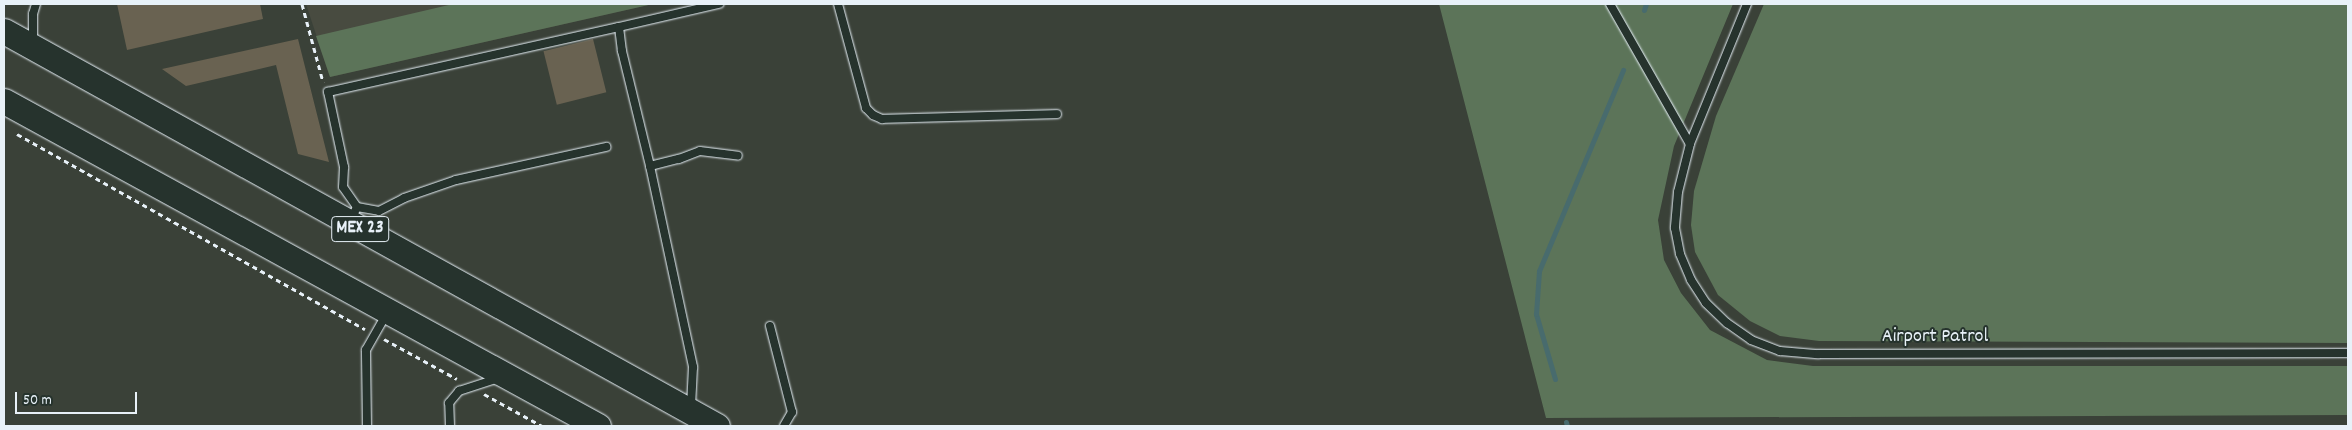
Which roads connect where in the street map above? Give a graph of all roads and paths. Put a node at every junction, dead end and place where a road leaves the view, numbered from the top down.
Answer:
1 (36, 4) edge
2 (302, 4) edge
3 (719, 4) edge
4 (838, 4) edge
5 (1610, 4) edge
6 (1748, 4) edge
7 (618, 27) junction
8 (4, 31) edge
9 (33, 47) junction
10 (328, 92) junction
11 (4, 101) edge
12 (1057, 114) dead end
13 (12, 131) dead end
14 (1690, 144) junction
15 (606, 147) dead end
16 (738, 156) dead end
17 (650, 166) junction
18 (353, 215) junction
19 (388, 311) junction
20 (770, 326) dead end
21 (374, 334) junction
22 (2348, 353) edge
23 (506, 376) junction
24 (470, 386) junction
25 (690, 412) junction
26 (367, 426) edge
27 (450, 426) edge
28 (542, 426) edge
29 (598, 426) edge
30 (717, 426) edge
31 (784, 426) edge

1 - 9 lane
2 - 10 path
3 - 7 lane
4 - 12 lane
5 - 14 lane
6 - 14 lane, Airport Patrol
7 - 10 lane
7 - 17 lane
8 - 9 highway, MEX 23
9 - 18 highway, MEX 23
10 - 18 lane
11 - 19 highway, MEX 23
13 - 21 path
14 - 22 lane, Airport Patrol
15 - 18 lane
16 - 17 lane
17 - 25 lane
18 - 25 highway, MEX 23
19 - 21 lane
19 - 23 highway, MEX 23
20 - 31 lane
21 - 24 path
21 - 26 lane
23 - 24 lane
23 - 29 highway, MEX 23
24 - 27 lane
24 - 28 path
25 - 30 highway, MEX 23

